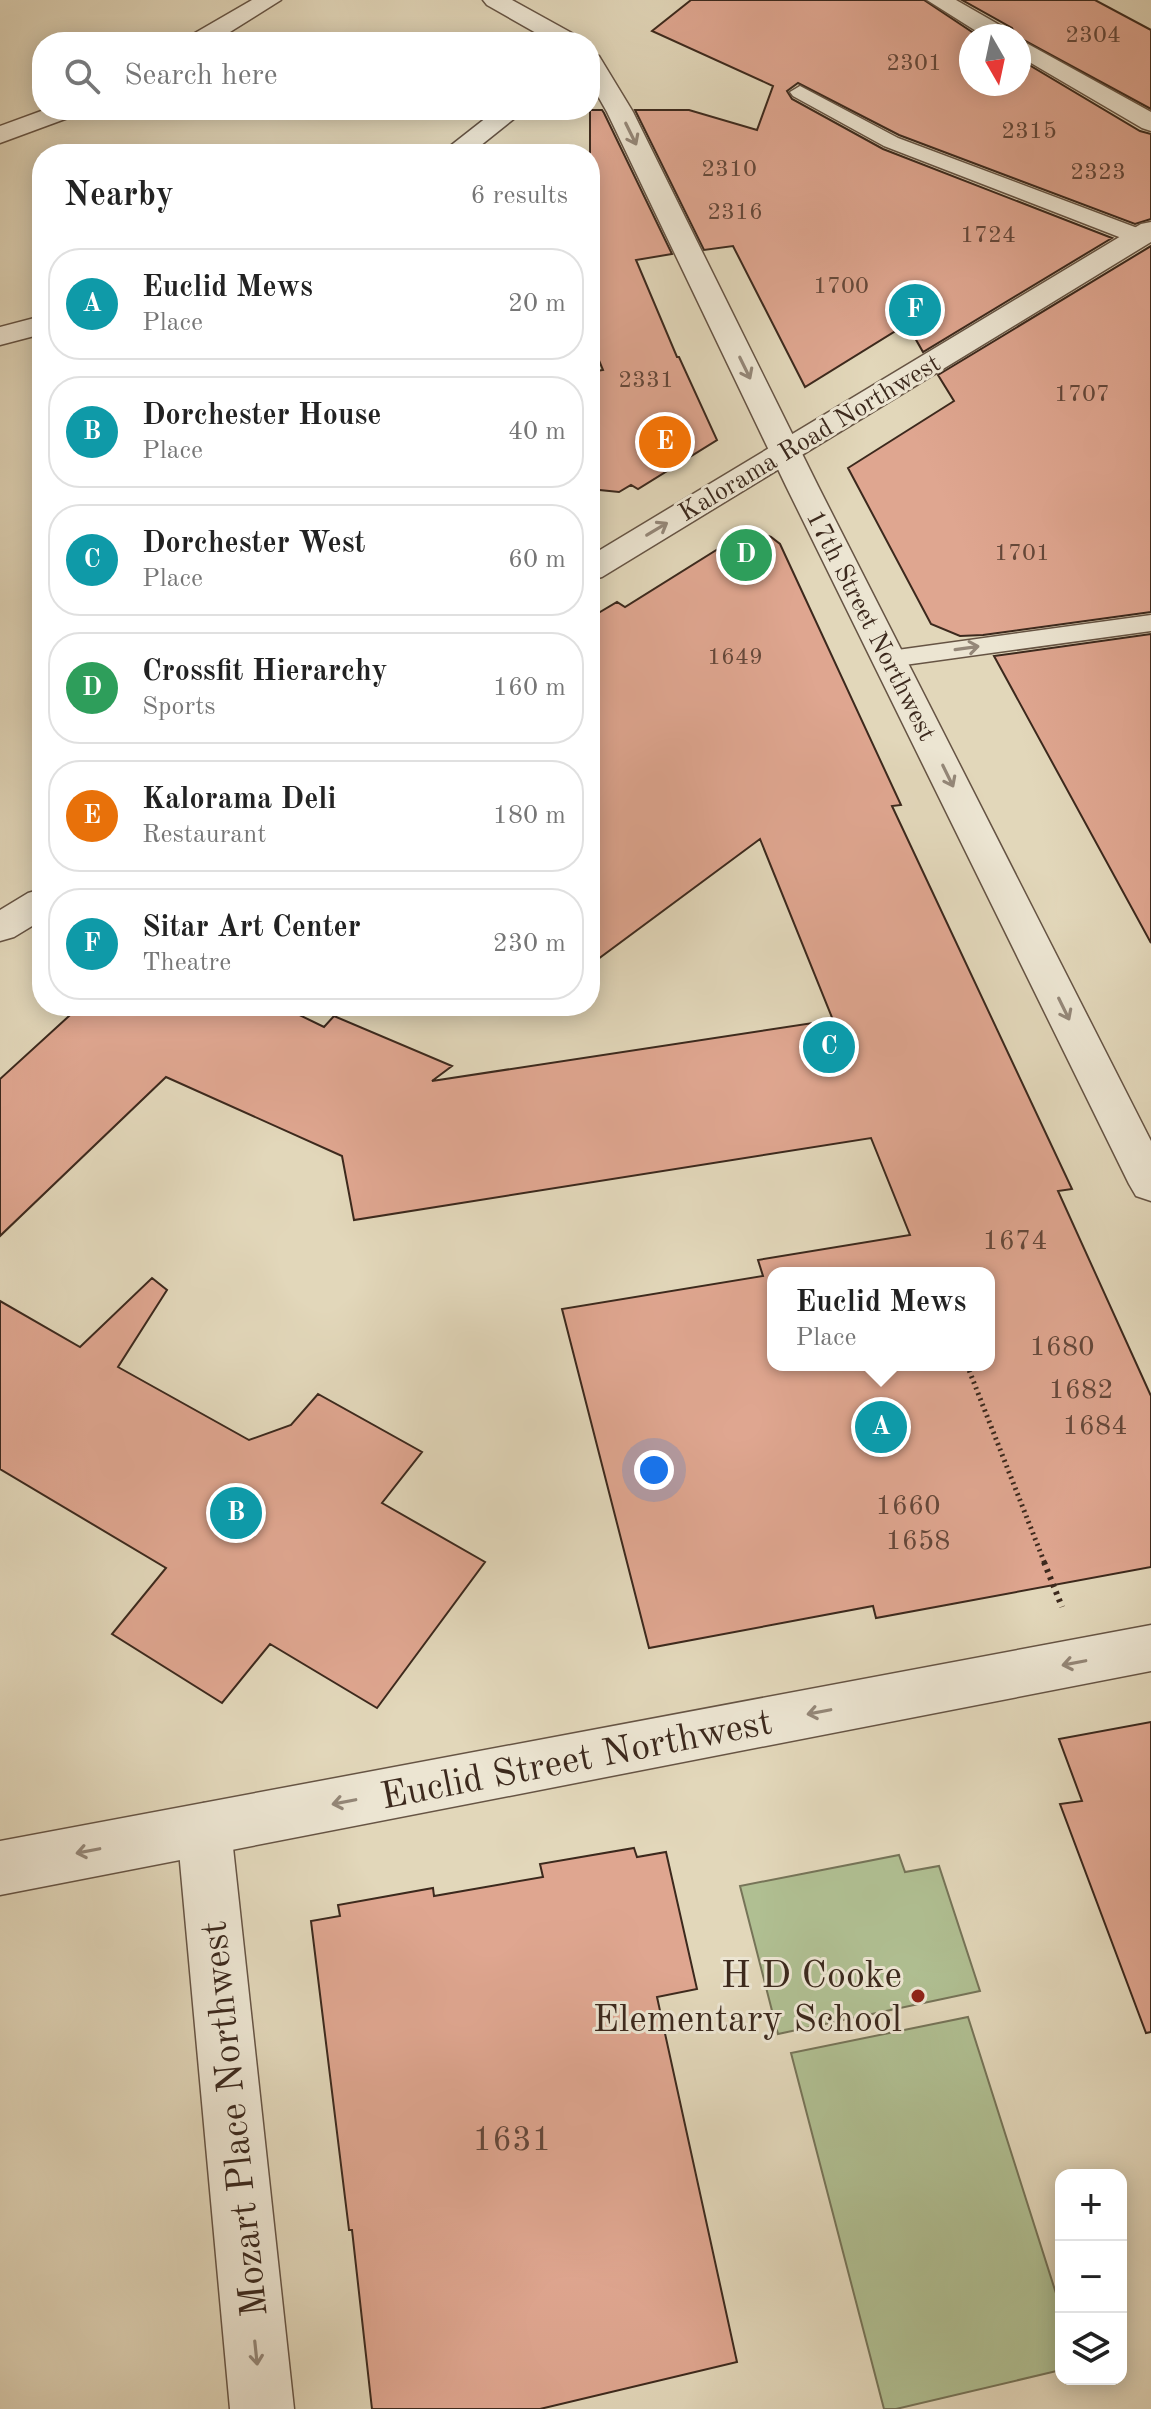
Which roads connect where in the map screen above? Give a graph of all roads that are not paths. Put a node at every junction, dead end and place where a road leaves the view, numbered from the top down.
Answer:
1 (269, 0) edge
2 (495, 0) edge
3 (939, 0) edge
4 (980, 24) edge
5 (214, 32) edge
6 (552, 32) edge
7 (1031, 53) edge
8 (600, 79) edge
9 (800, 92) dead end
10 (40, 120) edge
11 (499, 120) edge
12 (1151, 123) edge
13 (0, 135) edge
14 (466, 144) edge
15 (1145, 234) edge
16 (32, 328) edge
17 (0, 336) edge
18 (785, 452) junction
19 (600, 564) edge
20 (1151, 623) edge
21 (890, 659) junction
22 (32, 908) edge
23 (0, 928) edge
24 (1151, 1182) edge
25 (1151, 1648) edge
26 (204, 1829) junction
27 (0, 1868) edge
28 (262, 2409) edge

1 - 5 street
2 - 6 street
3 - 4 street
7 - 12 street
8 -> 18 street, 17th Street Northwest
9 - 15 lane
10 - 13 street
11 - 14 street
15 - 18 street, Kalorama Road Northwest
16 - 17 street
19 -> 18 street, Kalorama Road Northwest
18 - 21 street, 17th Street Northwest
21 -> 20 lane
21 -> 24 street, 17th Street Northwest
22 - 23 street
25 -> 26 street, Euclid Street Northwest
26 -> 27 street, Euclid Street Northwest
26 -> 28 street, Mozart Place Northwest

